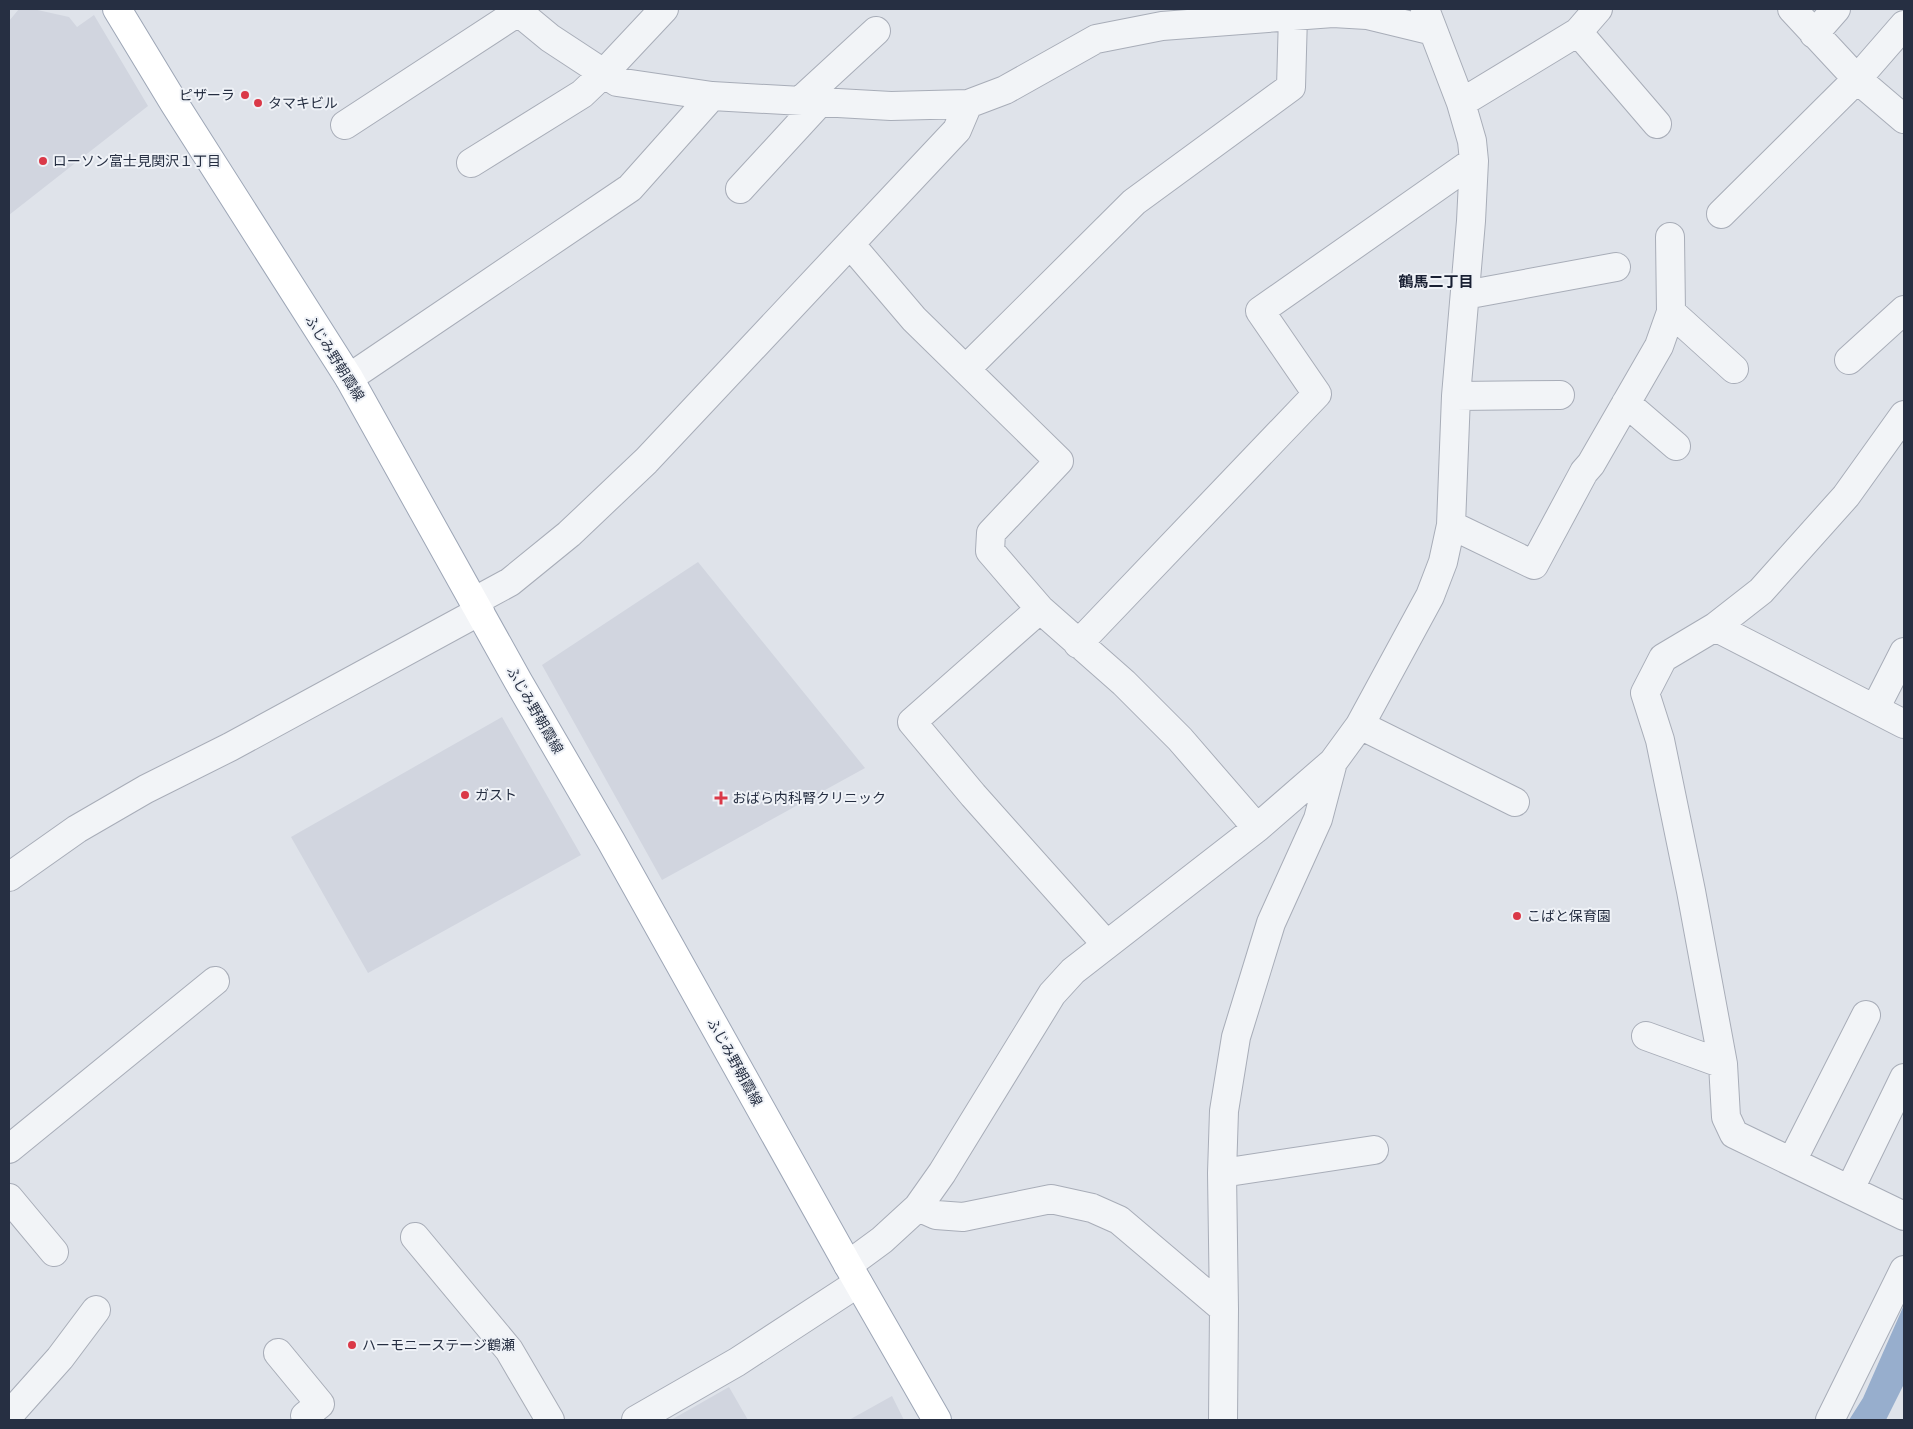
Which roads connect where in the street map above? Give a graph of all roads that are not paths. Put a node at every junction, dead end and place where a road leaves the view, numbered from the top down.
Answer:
1 (117, 9) edge
2 (664, 9) edge
3 (1598, 9) edge
4 (1792, 9) edge
5 (1836, 9) edge
6 (516, 11) edge
7 (1292, 16) junction
8 (1429, 20) edge
9 (1904, 25) edge
10 (876, 31) dead end
11 (1578, 32) junction
12 (1814, 34) junction
13 (603, 74) junction
14 (1857, 79) junction
15 (712, 96) junction
16 (810, 101) junction
17 (1461, 103) junction
18 (968, 104) junction
19 (1904, 119) edge
20 (1658, 124) dead end
21 (345, 125) dead end
22 (1474, 161) junction
23 (471, 162) dead end
24 (740, 190) dead end
25 (1720, 214) dead end
26 (1670, 237) dead end
27 (850, 245) junction
28 (1616, 267) dead end
29 (1465, 295) junction
30 (1904, 310) edge
31 (1671, 312) junction
32 (1849, 360) dead end
33 (966, 370) junction
34 (1734, 370) dead end
35 (349, 378) junction
36 (1560, 395) dead end
37 (1456, 396) junction
38 (1626, 403) junction
39 (1904, 415) edge
40 (1676, 446) dead end
41 (1451, 525) junction
42 (478, 606) junction
43 (1040, 609) junction
44 (1715, 627) junction
45 (1078, 644) junction
46 (1904, 652) edge
47 (1875, 709) junction
48 (1904, 724) edge
49 (1360, 725) junction
50 (1333, 762) junction
51 (1515, 802) dead end
52 (1257, 828) junction
53 (9, 877) edge
54 (1106, 944) junction
55 (215, 981) dead end
56 (1866, 1015) dead end
57 (1646, 1036) dead end
58 (1723, 1064) junction
59 (1904, 1078) edge
60 (9, 1149) edge
61 (1374, 1150) dead end
62 (1792, 1161) junction
63 (1222, 1173) junction
64 (1850, 1189) junction
65 (9, 1198) edge
66 (918, 1207) junction
67 (1904, 1216) edge
68 (415, 1237) dead end
69 (54, 1252) dead end
70 (1904, 1270) edge
71 (853, 1274) junction
72 (1224, 1309) junction
73 (96, 1310) dead end
74 (278, 1353) dead end
75 (13, 1415) edge
76 (308, 1420) edge
77 (550, 1420) edge
78 (636, 1420) edge
79 (937, 1420) edge
80 (1223, 1420) edge
81 (1830, 1420) edge

1 - 35 main road, ふじみ野朝霞線
2 - 13 street
3 - 11 street
4 - 12 street
5 - 12 street
6 - 13 street
6 - 21 street
7 - 8 street
7 - 18 street
7 - 33 street
8 - 17 street
9 - 14 street
10 - 16 street
11 - 17 street
11 - 20 street
12 - 14 street
13 - 15 street
13 - 23 street
14 - 19 street
14 - 25 street
15 - 16 street
15 - 35 street
16 - 18 street
16 - 24 street
17 - 22 street
18 - 27 street
22 - 29 street
22 - 45 street
26 - 31 street
27 - 33 street
27 - 42 street
28 - 29 street
29 - 37 street
30 - 32 street
31 - 34 street
31 - 38 street
33 - 43 street
35 - 42 main road, ふじみ野朝霞線
36 - 37 street
37 - 41 street
38 - 40 street
38 - 41 street
39 - 44 street
41 - 49 street
42 - 53 street
42 - 71 main road, ふじみ野朝霞線
43 - 45 street
43 - 54 street
44 - 47 street
44 - 58 street
45 - 52 street
46 - 47 street
47 - 48 street
49 - 50 street
49 - 51 street
50 - 52 street
50 - 63 street
52 - 54 street
54 - 66 street
55 - 60 street
56 - 62 street
57 - 58 street
58 - 62 street
59 - 64 street
61 - 63 street
62 - 64 street
63 - 72 street
64 - 67 street
65 - 69 street
66 - 71 street
66 - 72 street
68 - 77 street
70 - 81 street
71 - 78 street
71 - 79 main road, ふじみ野朝霞線
72 - 80 street
73 - 75 street
74 - 76 street

